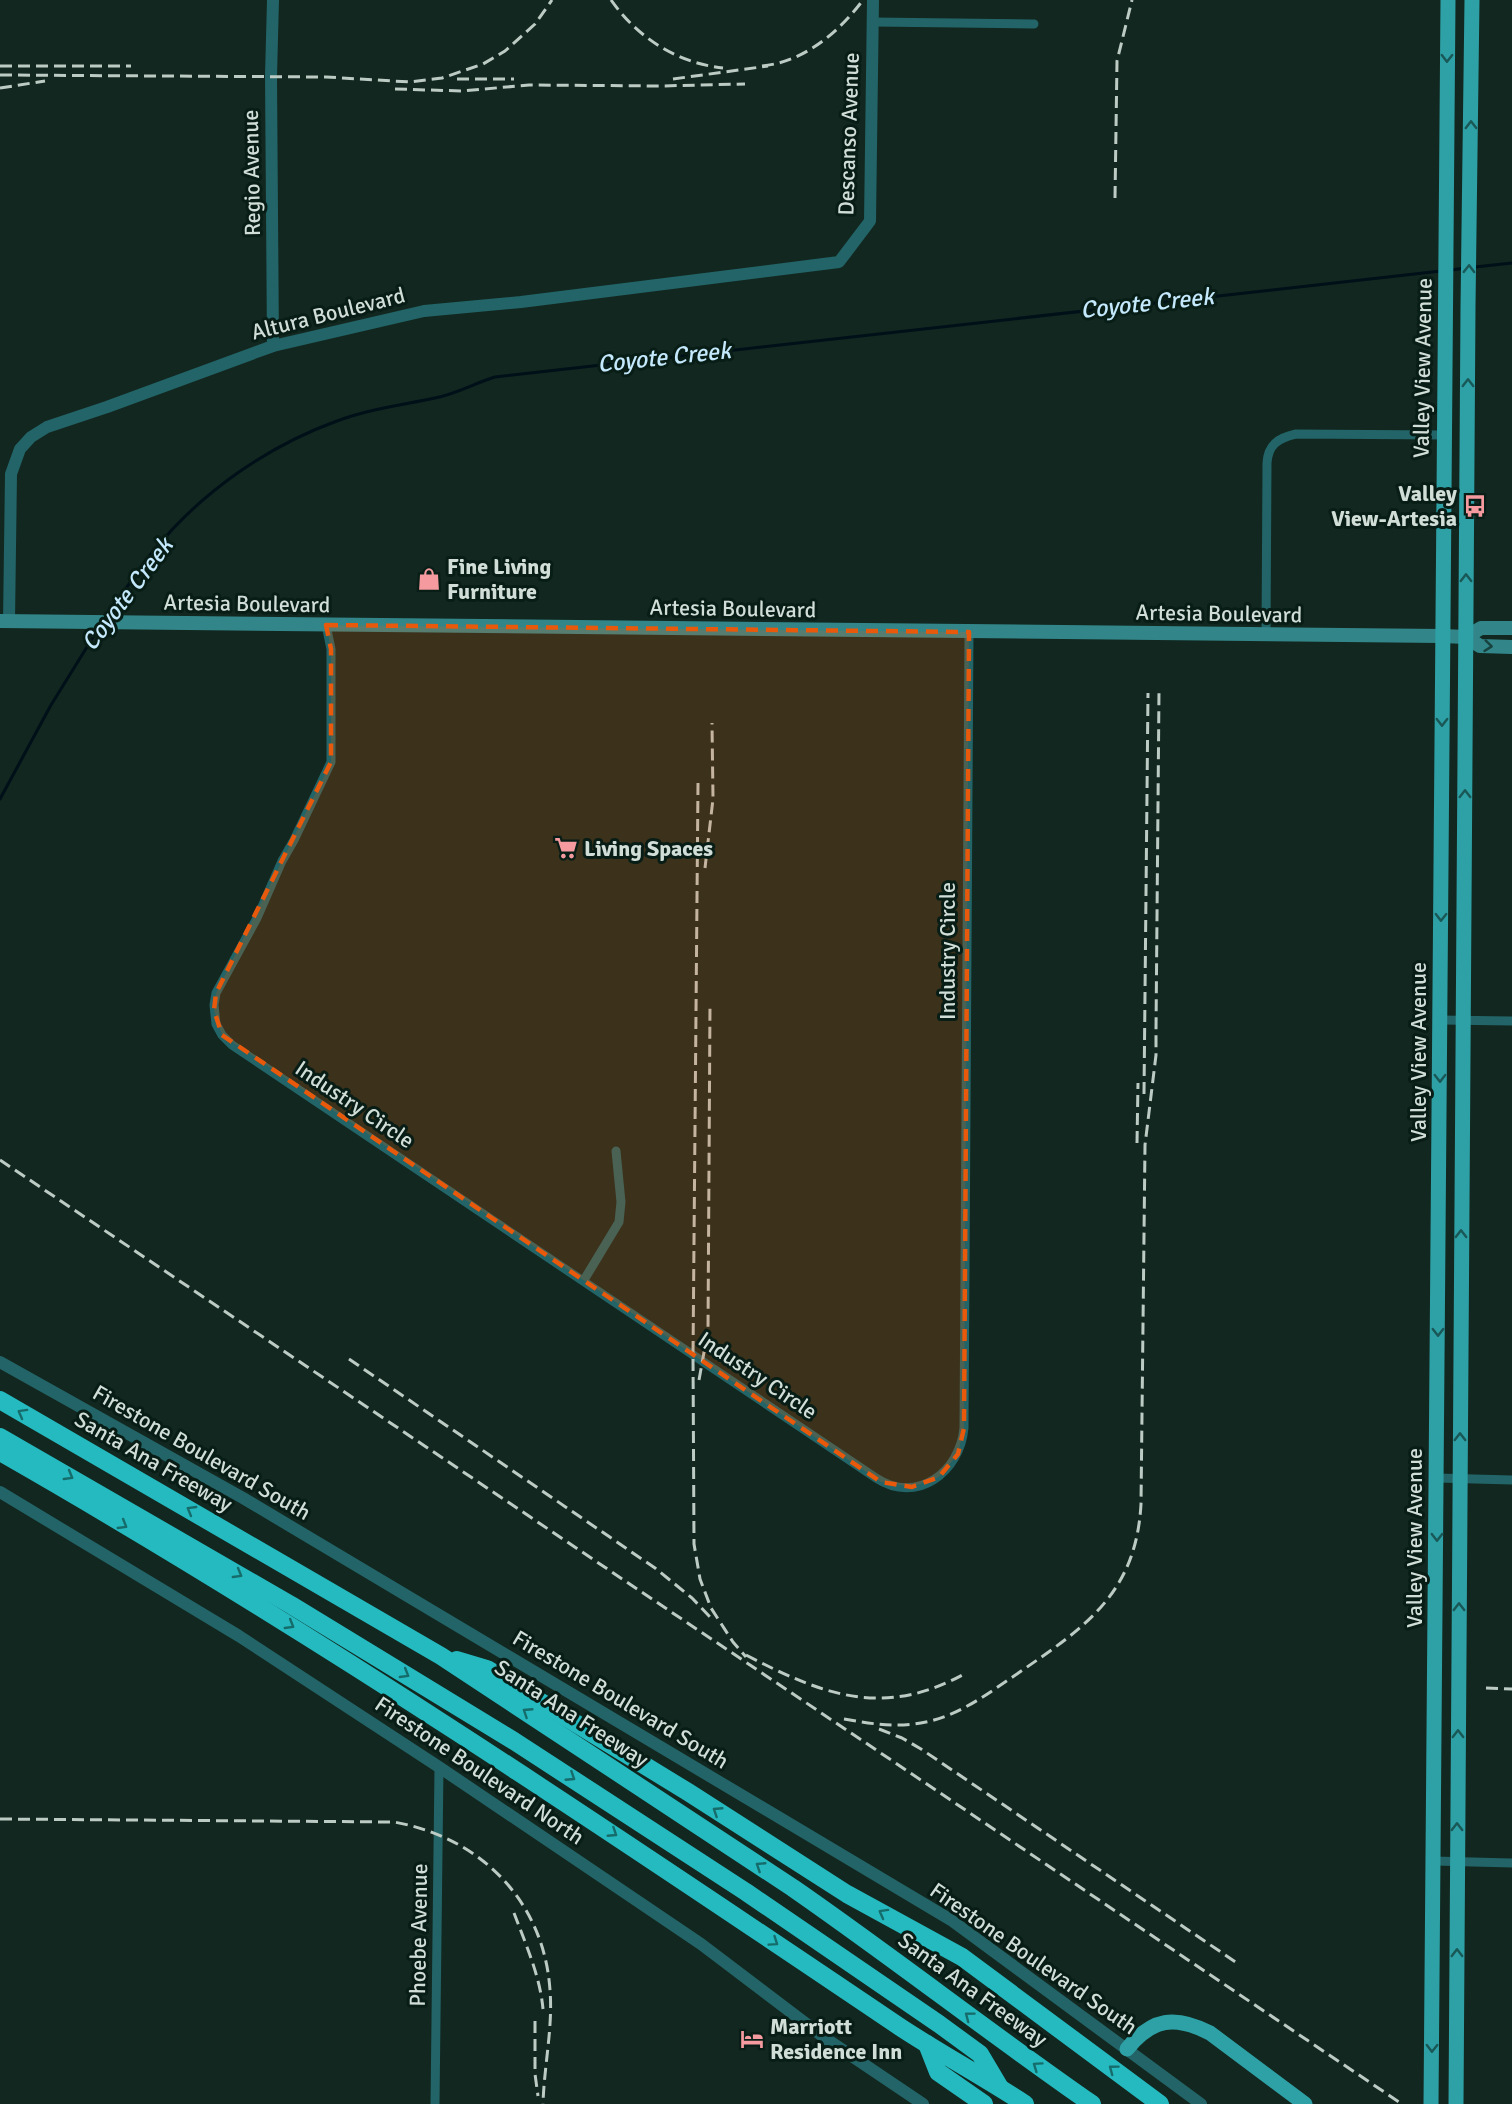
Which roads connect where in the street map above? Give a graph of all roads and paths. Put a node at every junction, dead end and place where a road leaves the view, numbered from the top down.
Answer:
1 (273, 0) edge
2 (873, 0) edge
3 (1448, 0) edge
4 (1472, 0) edge
5 (873, 22) junction
6 (1034, 24) dead end
7 (838, 262) joint
8 (273, 346) junction
9 (1444, 435) junction
10 (4, 622) edge
11 (326, 625) junction
12 (1512, 628) edge
13 (969, 632) junction
14 (1266, 634) junction
15 (1442, 636) junction
16 (1466, 637) junction
17 (1512, 647) edge
18 (1442, 838) junction
19 (1464, 838) junction
20 (1440, 1020) junction
21 (1463, 1020) junction
22 (1512, 1021) edge
23 (616, 1151) dead end
24 (584, 1280) junction
25 (0, 1362) edge
26 (0, 1400) edge
27 (0, 1437) edge
28 (0, 1452) edge
29 (1437, 1478) junction
30 (1460, 1479) junction
31 (1512, 1480) edge
32 (0, 1492) edge
33 (441, 1656) junction
34 (439, 1767) junction
35 (1434, 1862) junction
36 (1457, 1862) junction
37 (1512, 1863) edge
38 (927, 2044) junction
39 (1127, 2049) junction
40 (1000, 2087) junction
41 (435, 2104) edge
42 (923, 2104) edge
43 (984, 2104) edge
44 (1025, 2104) edge
45 (1092, 2104) edge
46 (1160, 2104) edge
47 (1201, 2104) edge
48 (1305, 2104) edge
49 (1431, 2104) edge
50 (1456, 2104) edge

1 - 8 street, Regio Avenue
2 - 5 street, Descanso Avenue
3 -> 9 main road, Valley View Avenue
16 -> 4 main road, Valley View Avenue
5 - 6 street
5 - 7 street, Descanso Avenue
7 - 8 street, Altura Boulevard
8 - 10 street, Altura Boulevard
9 - 14 street
9 - 15 main road, Valley View Avenue
10 - 11 main road, Artesia Boulevard
11 - 13 main road, Artesia Boulevard
11 - 24 street, Industry Circle
12 - 16 main road, Artesia Boulevard
13 - 14 main road, Artesia Boulevard
13 - 24 street, Industry Circle
14 - 15 main road, Artesia Boulevard
15 - 16 main road, Artesia Boulevard
15 -> 18 main road, Valley View Avenue
16 -> 17 main road, Artesia Boulevard
19 -> 16 main road, Valley View Avenue
18 - 19 main road
18 -> 20 main road, Valley View Avenue
19 - 21 main road, Valley View Avenue
20 - 21 street
20 -> 29 main road, Valley View Avenue
21 - 22 street
30 -> 21 main road, Valley View Avenue
23 - 24 street
25 - 39 street, Firestone Boulevard South
33 -> 26 highway, Santa Ana Freeway
27 -> 40 highway
28 -> 38 highway
29 - 30 street
29 -> 35 main road, Valley View Avenue
30 - 31 street
36 -> 30 main road, Valley View Avenue
32 - 34 street, Firestone Boulevard North
45 -> 33 highway, Santa Ana Freeway
46 -> 33 highway
34 - 41 street, Phoebe Avenue
34 - 42 street, Firestone Boulevard North
35 - 36 street
35 -> 49 main road, Valley View Avenue
36 - 37 street
50 -> 36 main road, Valley View Avenue
38 - 40 highway
38 - 43 highway
39 - 47 street, Firestone Boulevard South
39 - 48 main road
40 - 44 highway

